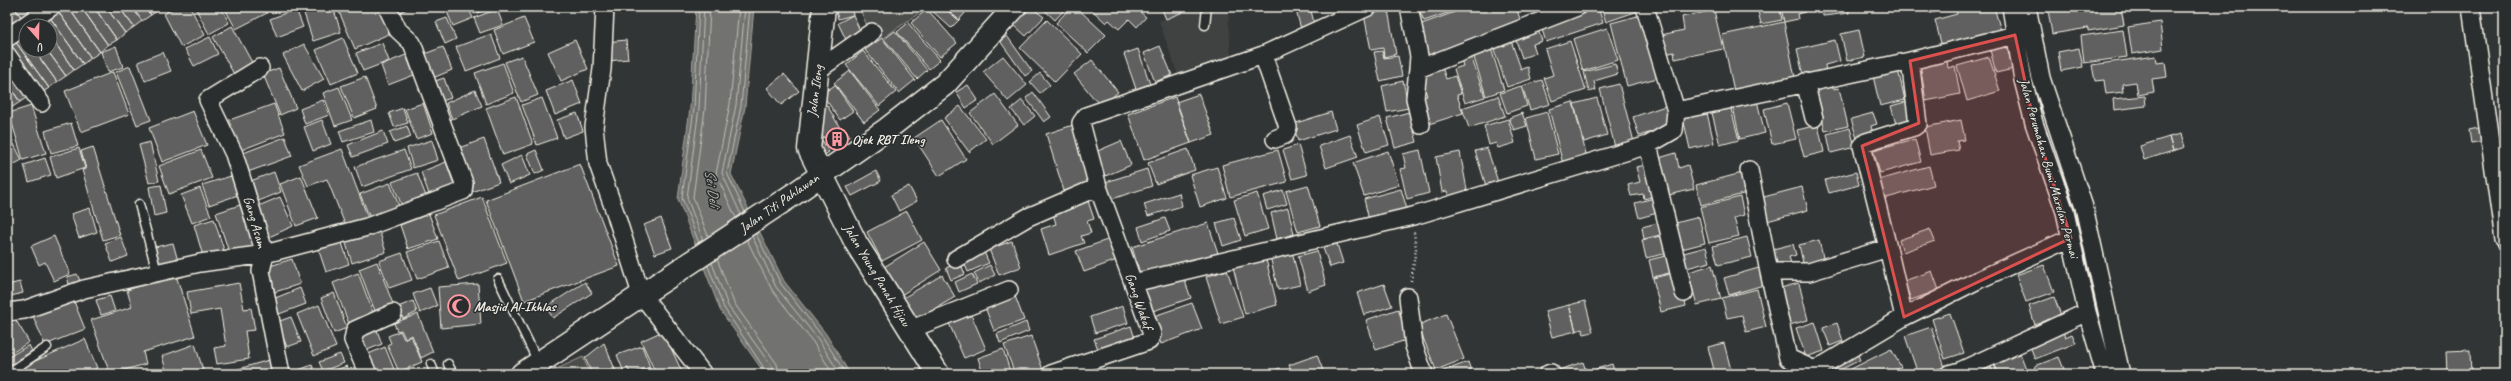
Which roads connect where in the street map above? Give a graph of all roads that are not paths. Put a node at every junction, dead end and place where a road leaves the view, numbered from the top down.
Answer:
1 (50, 7) edge
2 (387, 7) edge
3 (605, 7) edge
4 (824, 7) edge
5 (1015, 7) edge
6 (1207, 7) edge
7 (1368, 7) edge
8 (1409, 7) edge
9 (1577, 7) edge
10 (1645, 7) edge
11 (2011, 7) edge
12 (2027, 7) edge
13 (2471, 7) edge
14 (1205, 25) dead end
15 (872, 32) dead end
16 (2015, 35) junction
17 (7, 38) edge
18 (7, 55) edge
19 (1263, 55) junction
20 (1910, 60) junction
21 (260, 68) dead end
22 (1418, 69) junction
23 (818, 70) junction
24 (1805, 82) junction
25 (41, 103) dead end
26 (1676, 110) junction
27 (1814, 118) dead end
28 (1421, 125) dead end
29 (1275, 139) dead end
30 (1648, 145) junction
31 (1749, 170) dead end
32 (820, 173) junction
33 (1098, 187) junction
34 (139, 204) dead end
35 (2084, 207) junction
36 (2065, 212) junction
37 (2071, 238) junction
38 (2504, 240) edge
39 (1888, 248) junction
40 (265, 254) junction
41 (956, 259) dead end
42 (157, 272) junction
43 (1769, 272) junction
44 (498, 279) dead end
45 (1133, 283) junction
46 (1009, 290) dead end
47 (641, 294) junction
48 (1684, 294) dead end
49 (1408, 297) road end
50 (7, 312) edge
51 (393, 312) dead end
52 (2087, 312) junction
53 (1904, 317) junction
54 (909, 330) junction
55 (48, 347) dead end
56 (431, 364) dead end
57 (448, 364) dead end
58 (527, 371) edge
59 (1816, 372) edge
60 (7, 374) edge
61 (281, 374) edge
62 (368, 374) edge
63 (435, 374) edge
64 (453, 374) edge
65 (703, 374) edge
66 (938, 374) edge
67 (1051, 374) edge
68 (1424, 374) edge
69 (1948, 374) edge
70 (2105, 374) edge
71 (2121, 374) edge

1 - 17 street
2 - 40 street
3 - 47 street
4 - 23 main road, Jalan Ileng
5 - 32 main road, Jalan Titi Pahlawan
6 - 14 lane
7 - 19 street
8 - 22 street
9 - 22 street
10 - 26 street
11 - 16 street, Jalan Perumahan Bumi Marelan Permai
12 - 35 street, Jalan Perumahan Bumi Marelan Permai
13 - 38 street
15 - 23 street
16 - 20 street
16 - 36 street, Jalan Perumahan Bumi Marelan Permai
18 - 25 street
19 - 29 street
19 - 33 street, Gang Wakaf
20 - 24 street
20 - 39 street
21 - 40 street, Gang Asam
22 - 28 street
23 - 32 main road, Jalan Ileng
24 - 26 street
24 - 27 street
26 - 30 street
30 - 45 street
30 - 48 street
31 - 43 street
32 - 47 main road, Jalan Titi Pahlawan
32 - 54 main road, Jalan Young Panah Hijau
33 - 41 street
33 - 45 street, Gang Wakaf
34 - 42 lane
35 - 36 street
35 - 71 street, Jalan Perumahan Bumi Marelan Permai
36 - 37 street, Jalan Perumahan Bumi Marelan Permai
37 - 52 street, Jalan Perumahan Bumi Marelan Permai
37 - 53 street
39 - 43 street
39 - 53 street
40 - 42 street
40 - 61 street, Gang Asam
42 - 50 street
43 - 59 street
44 - 58 lane
45 - 67 street, Gang Wakaf
46 - 54 street
47 - 58 main road, Jalan Titi Pahlawan
47 - 65 street
49 - 68 street
51 - 62 street
52 - 69 street
52 - 70 street, Jalan Perumahan Bumi Marelan Permai
53 - 59 street
54 - 66 main road, Jalan Young Panah Hijau
55 - 60 lane
56 - 63 lane
57 - 64 lane

